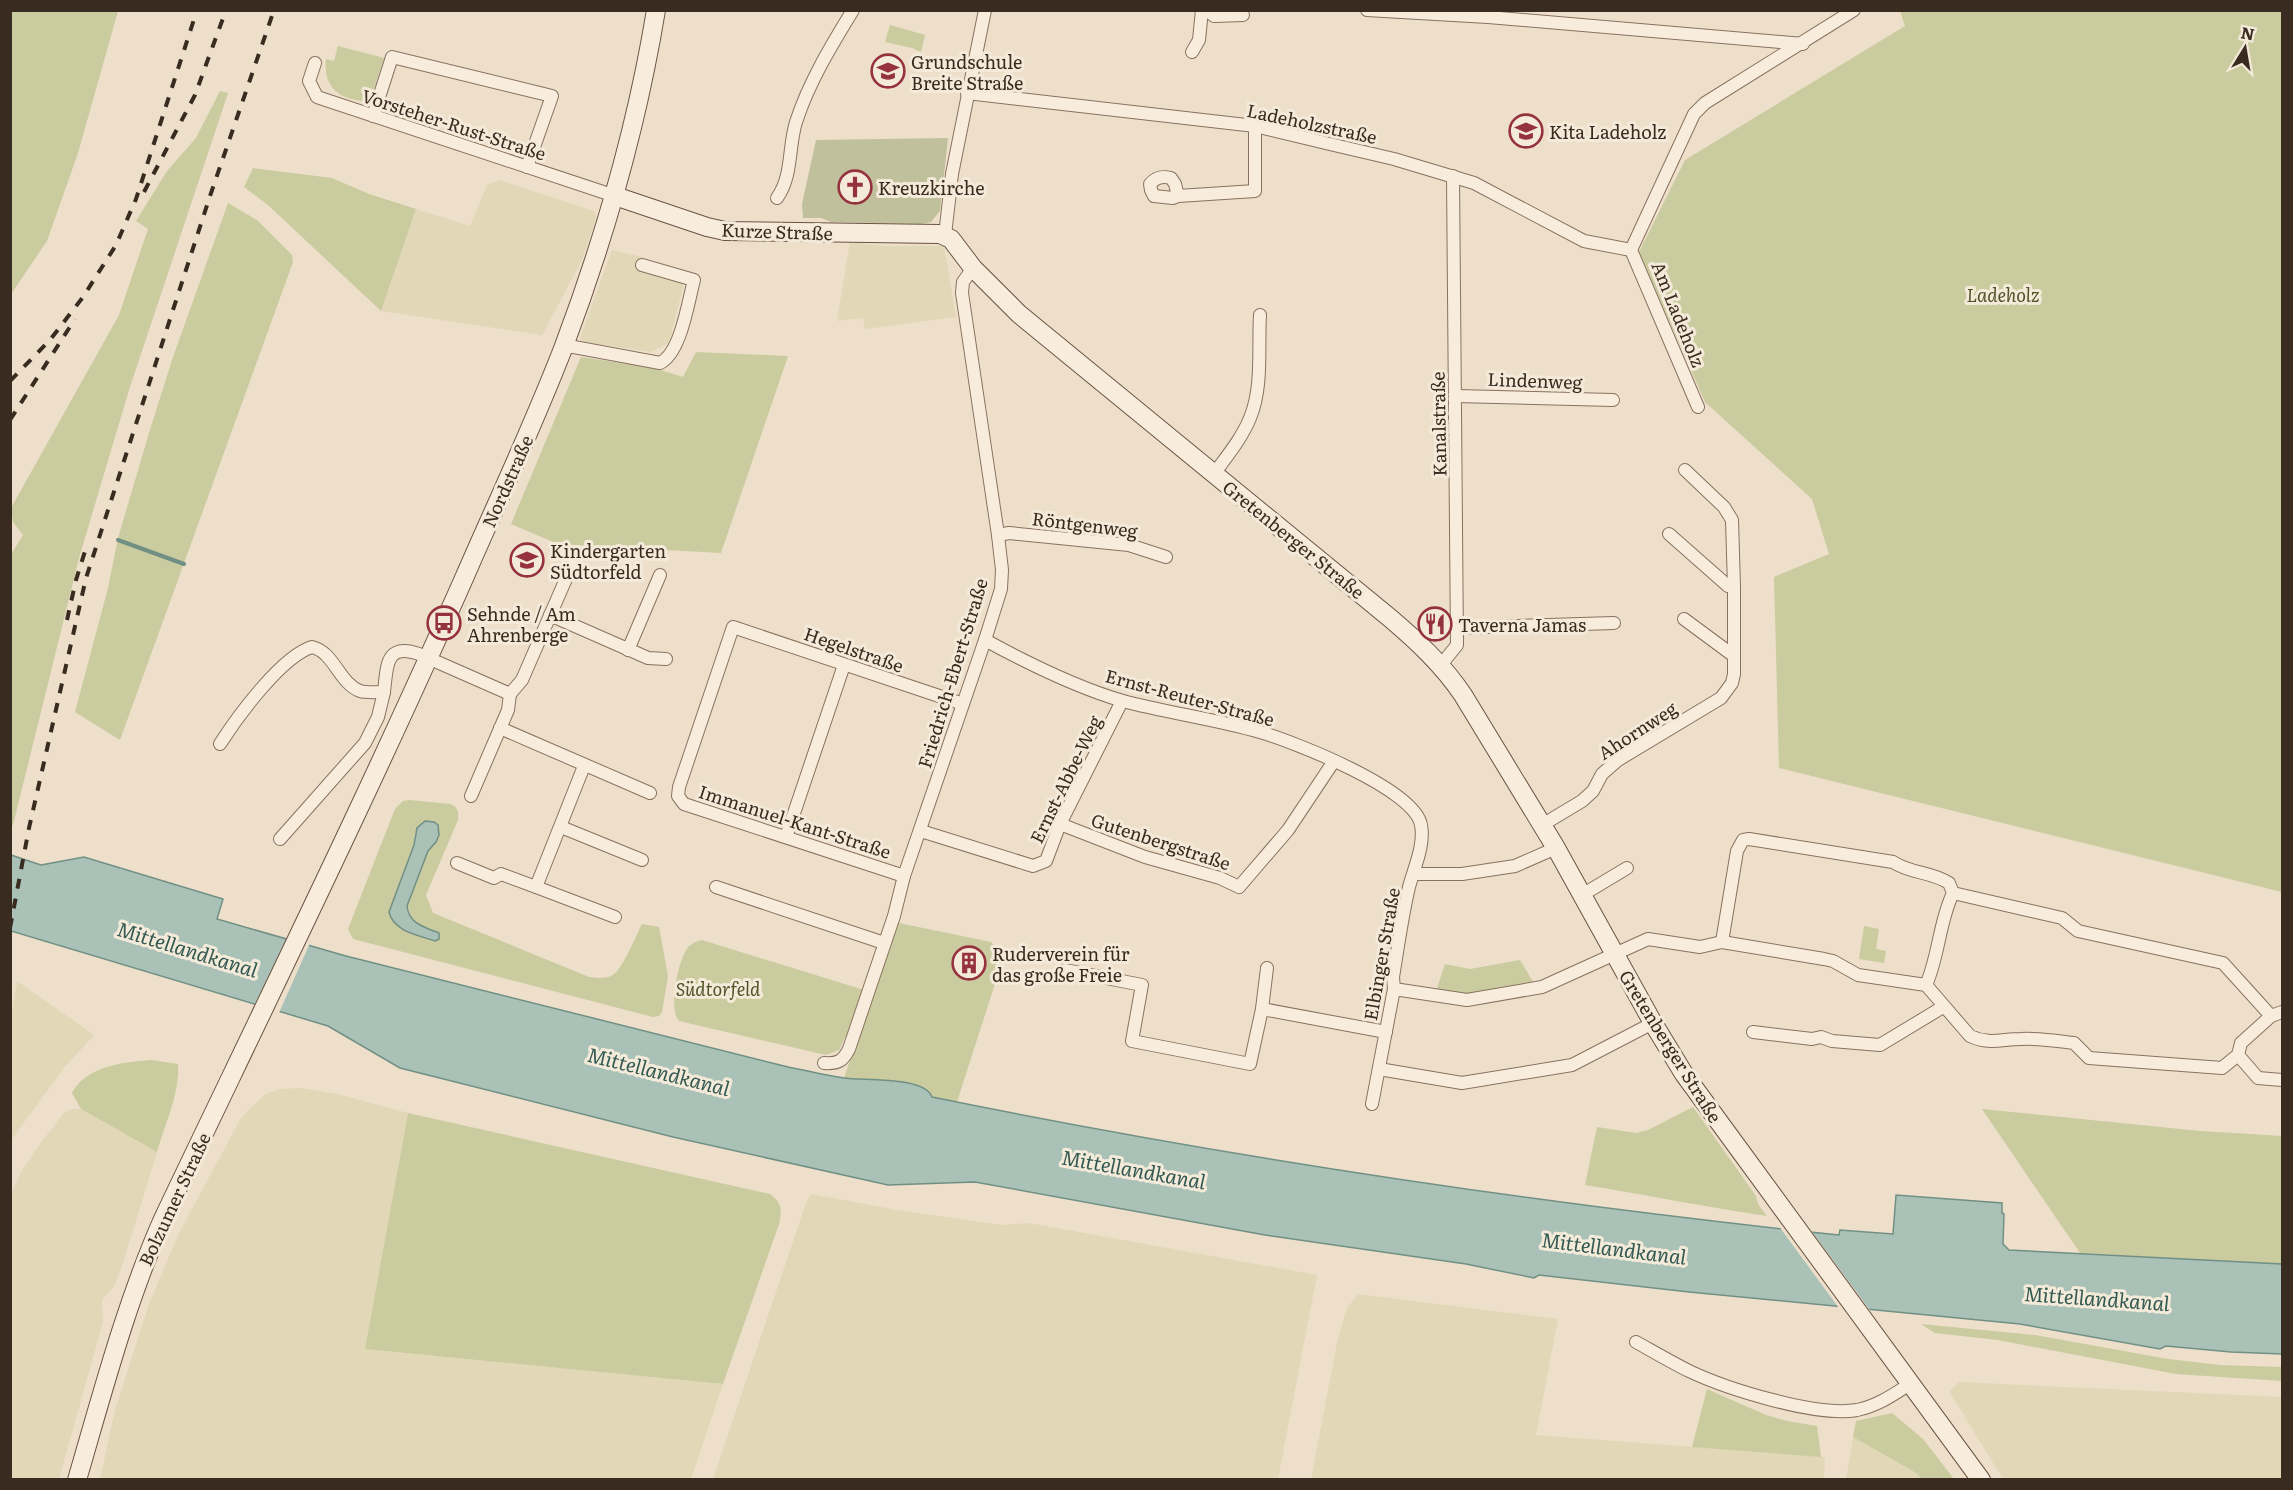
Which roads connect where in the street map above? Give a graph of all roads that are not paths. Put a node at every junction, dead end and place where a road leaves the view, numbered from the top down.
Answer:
1 (656, 10) edge
2 (853, 10) edge
3 (985, 10) edge
4 (1204, 10) edge
5 (1367, 10) edge
6 (1854, 10) edge
7 (1488, 14) edge
8 (1243, 15) dead end
9 (1803, 44) junction
10 (1192, 52) dead end
11 (315, 63) dead end
12 (968, 93) junction
13 (373, 116) junction
14 (1255, 126) junction
15 (527, 167) junction
16 (1452, 176) junction
17 (615, 196) junction
18 (1178, 196) dead end
19 (777, 198) dead end
20 (945, 235) junction
21 (1632, 250) junction
22 (642, 265) dead end
23 (973, 268) junction
24 (1260, 315) dead end
25 (563, 347) junction
26 (1456, 396) junction
27 (1613, 400) dead end
28 (1698, 407) dead end
29 (1685, 470) dead end
30 (1214, 474) junction
31 (1669, 534) dead end
32 (998, 535) junction
33 (1166, 557) dead end
34 (572, 565) dead end
35 (660, 575) dead end
36 (1734, 587) junction
37 (550, 615) junction
38 (1684, 619) dead end
39 (1614, 623) dead end
40 (1457, 628) junction
41 (985, 640) junction
42 (628, 650) junction
43 (1734, 656) junction
44 (429, 658) junction
45 (666, 659) dead end
46 (844, 665) junction
47 (1441, 665) junction
48 (384, 692) junction
49 (510, 694) junction
50 (1122, 700) junction
51 (963, 704) junction
52 (500, 728) junction
53 (220, 744) dead end
54 (1334, 761) junction
55 (584, 766) junction
56 (650, 794) dead end
57 (471, 796) dead end
58 (678, 796) joint
59 (1414, 811) joint
60 (1060, 824) junction
61 (1542, 825) junction
62 (561, 827) junction
63 (921, 831) junction
64 (786, 837) junction
65 (280, 838) dead end
66 (1556, 848) junction
67 (642, 860) dead end
68 (457, 863) dead end
69 (1627, 868) dead end
70 (1414, 874) junction
71 (904, 876) junction
72 (536, 887) junction
73 (716, 887) dead end
74 (1953, 894) junction
75 (1582, 895) junction
76 (615, 917) dead end
77 (302, 931) joint
78 (1722, 942) junction
79 (884, 943) junction
80 (1615, 954) junction
81 (1267, 968) dead end
82 (1065, 970) dead end
83 (1926, 986) junction
84 (1394, 989) junction
85 (1943, 1006) junction
86 (1262, 1009) junction
87 (2277, 1014) edge
88 (1653, 1023) junction
89 (1386, 1032) junction
90 (1754, 1032) dead end
91 (2238, 1055) junction
92 (824, 1063) dead end
93 (1379, 1069) junction
94 (2283, 1080) edge
95 (1372, 1104) dead end
96 (1636, 1342) dead end
97 (1910, 1384) junction
98 (77, 1479) edge
99 (1981, 1479) edge

1 - 17 main road, Nordstraße
2 - 19 street
3 - 12 street
4 - 8 street
4 - 10 street
5 - 7 street
6 - 9 street, Am Ladeholz
7 - 9 street
9 - 21 street, Am Ladeholz
11 - 13 street, Vorsteher-Rust-Straße
12 - 14 street, Ladeholzstraße
12 - 20 street
13 - 15 street, Vorsteher-Rust-Straße
13 - 15 street
14 - 16 street, Ladeholzstraße
14 - 18 street
15 - 17 street, Vorsteher-Rust-Straße
16 - 21 street, Ladeholzstraße
16 - 26 street, Kanalstraße
17 - 20 main road, Kurze Straße
17 - 25 main road, Nordstraße
20 - 23 main road, Gretenberger Straße
21 - 28 street, Am Ladeholz
22 - 25 street
23 - 30 main road, Gretenberger Straße
23 - 32 street, Friedrich-Ebert-Straße
24 - 30 street
25 - 44 main road, Nordstraße
26 - 27 street, Lindenweg
26 - 40 street, Kanalstraße
29 - 36 street, Ahornweg
30 - 47 main road, Gretenberger Straße
31 - 36 street
32 - 33 street, Röntgenweg
32 - 41 street, Friedrich-Ebert-Straße
34 - 37 street
35 - 42 street
36 - 43 street, Ahornweg
37 - 42 street
37 - 49 street
38 - 43 street
39 - 40 street
40 - 47 street, Kanalstraße
41 - 50 street, Ernst-Reuter-Straße
41 - 51 street, Friedrich-Ebert-Straße
42 - 45 street
43 - 61 street, Ahornweg
44 - 48 street
44 - 49 street
44 - 77 main road, Nordstraße
46 - 51 street, Hegelstraße
46 - 58 street, Hegelstraße
46 - 64 street
47 - 61 main road, Gretenberger Straße
48 - 53 street
48 - 65 street
49 - 52 street
50 - 54 street, Ernst-Reuter-Straße
50 - 60 street, Ernst-Abbe-Weg
51 - 63 street, Friedrich-Ebert-Straße
52 - 55 street
52 - 57 street
54 - 59 street, Ernst-Reuter-Straße
54 - 60 street, Gutenbergstraße
55 - 56 street
55 - 62 street
58 - 64 street, Immanuel-Kant-Straße
59 - 70 street, Elbinger Straße
60 - 63 street, Ernst-Abbe-Weg
61 - 66 main road, Gretenberger Straße
62 - 67 street
62 - 72 street
63 - 71 street, Friedrich-Ebert-Straße
64 - 71 street, Immanuel-Kant-Straße
66 - 70 street
66 - 75 main road, Gretenberger Straße
68 - 72 street
69 - 75 street
70 - 84 street, Elbinger Straße
71 - 79 street, Friedrich-Ebert-Straße
72 - 76 street
73 - 79 street
74 - 78 street
74 - 83 street
74 - 87 street
75 - 80 main road, Gretenberger Straße
77 - 98 main road, Bolzumer Straße
78 - 80 street
78 - 83 street
79 - 92 street, Friedrich-Ebert-Straße
80 - 84 street
80 - 88 main road, Gretenberger Straße
81 - 86 street
82 - 86 street
83 - 85 street
84 - 89 street, Elbinger Straße
85 - 90 street
85 - 91 street
86 - 89 street
87 - 91 street
88 - 93 street
88 - 97 main road, Gretenberger Straße
89 - 93 street, Elbinger Straße
91 - 94 street
93 - 95 street, Elbinger Straße
96 - 97 street
97 - 99 main road

